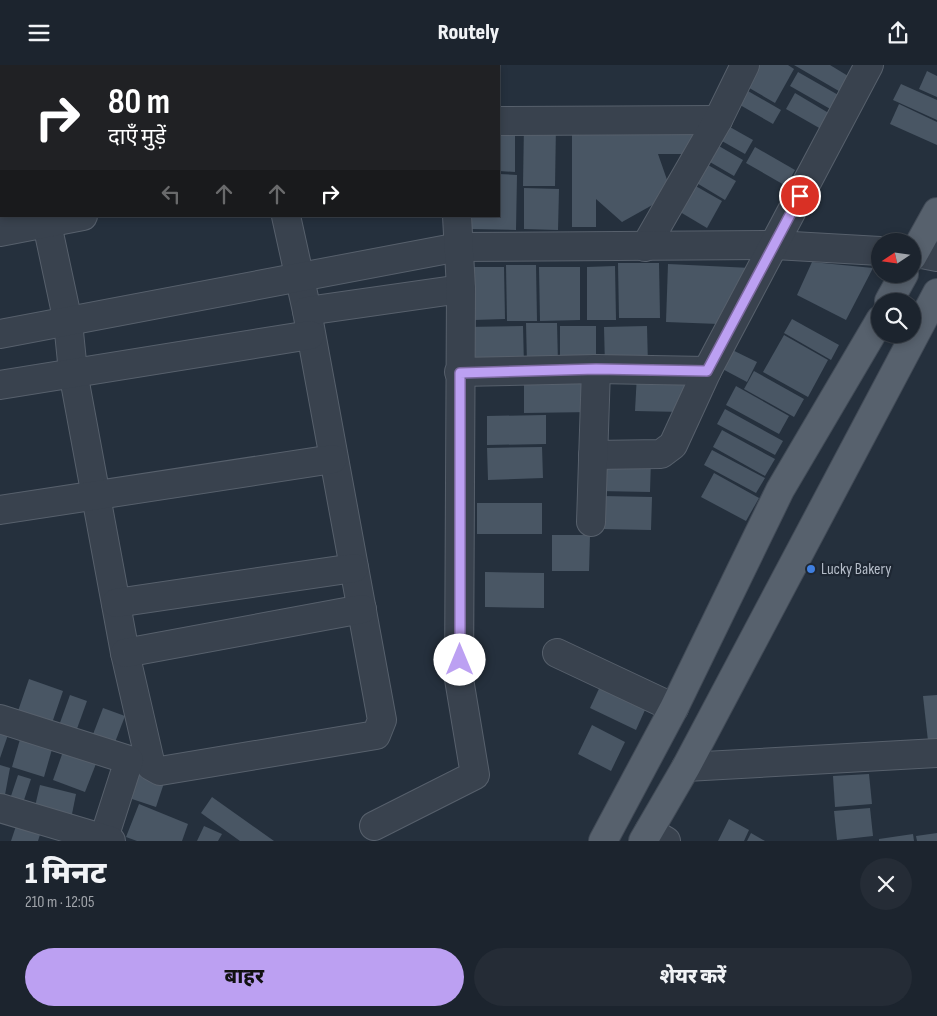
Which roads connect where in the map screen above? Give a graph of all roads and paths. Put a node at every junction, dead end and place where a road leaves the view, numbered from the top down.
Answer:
1 (746, 65) edge
2 (870, 65) edge
3 (718, 120) junction
4 (500, 121) edge
5 (937, 212) edge
6 (78, 217) edge
7 (286, 217) edge
8 (457, 217) edge
9 (47, 224) junction
10 (0, 231) edge
11 (774, 245) junction
12 (459, 247) junction
13 (646, 247) junction
14 (921, 247) edge
15 (871, 250) edge
16 (300, 278) junction
17 (461, 289) junction
18 (937, 293) edge
19 (68, 322) junction
20 (309, 323) junction
21 (0, 334) edge
22 (871, 335) edge
23 (596, 369) junction
24 (707, 371) junction
25 (73, 373) junction
26 (460, 373) junction
27 (0, 385) edge
28 (593, 455) junction
29 (333, 459) junction
30 (97, 495) junction
31 (0, 510) edge
32 (591, 522) dead end
33 (354, 568) junction
34 (116, 603) junction
35 (362, 609) junction
36 (125, 653) junction
37 (557, 653) dead end
38 (674, 708) junction
39 (0, 719) edge
40 (650, 752) junction
41 (937, 753) edge
42 (686, 767) junction
43 (0, 808) edge
44 (374, 826) dead end
45 (653, 838) edge
46 (106, 840) edge
47 (603, 841) edge

1 - 3 street
2 - 11 street
3 - 4 street
3 - 13 street
5 - 14 main road
6 - 9 street
7 - 16 street
8 - 12 street
9 - 10 street
9 - 19 street
11 - 13 street
11 - 15 street
11 - 24 street
12 - 13 street
12 - 16 street
12 - 17 street
16 - 19 street
16 - 20 street
17 - 20 street
17 - 26 street
18 - 42 main road
19 - 21 street
19 - 25 street
20 - 25 street
20 - 29 street
22 - 38 main road
23 - 24 street
23 - 26 street
23 - 28 street
24 - 28 street
25 - 27 street
25 - 30 street
26 - 44 street
28 - 32 street
29 - 30 street
29 - 33 street
30 - 31 street
30 - 34 street
33 - 34 street
33 - 35 street
34 - 36 street
35 - 36 street
35 - 36 street
37 - 38 street
38 - 40 main road
39 - 46 street
40 - 42 main road
40 - 47 main road
41 - 42 street
42 - 45 main road
43 - 46 street

